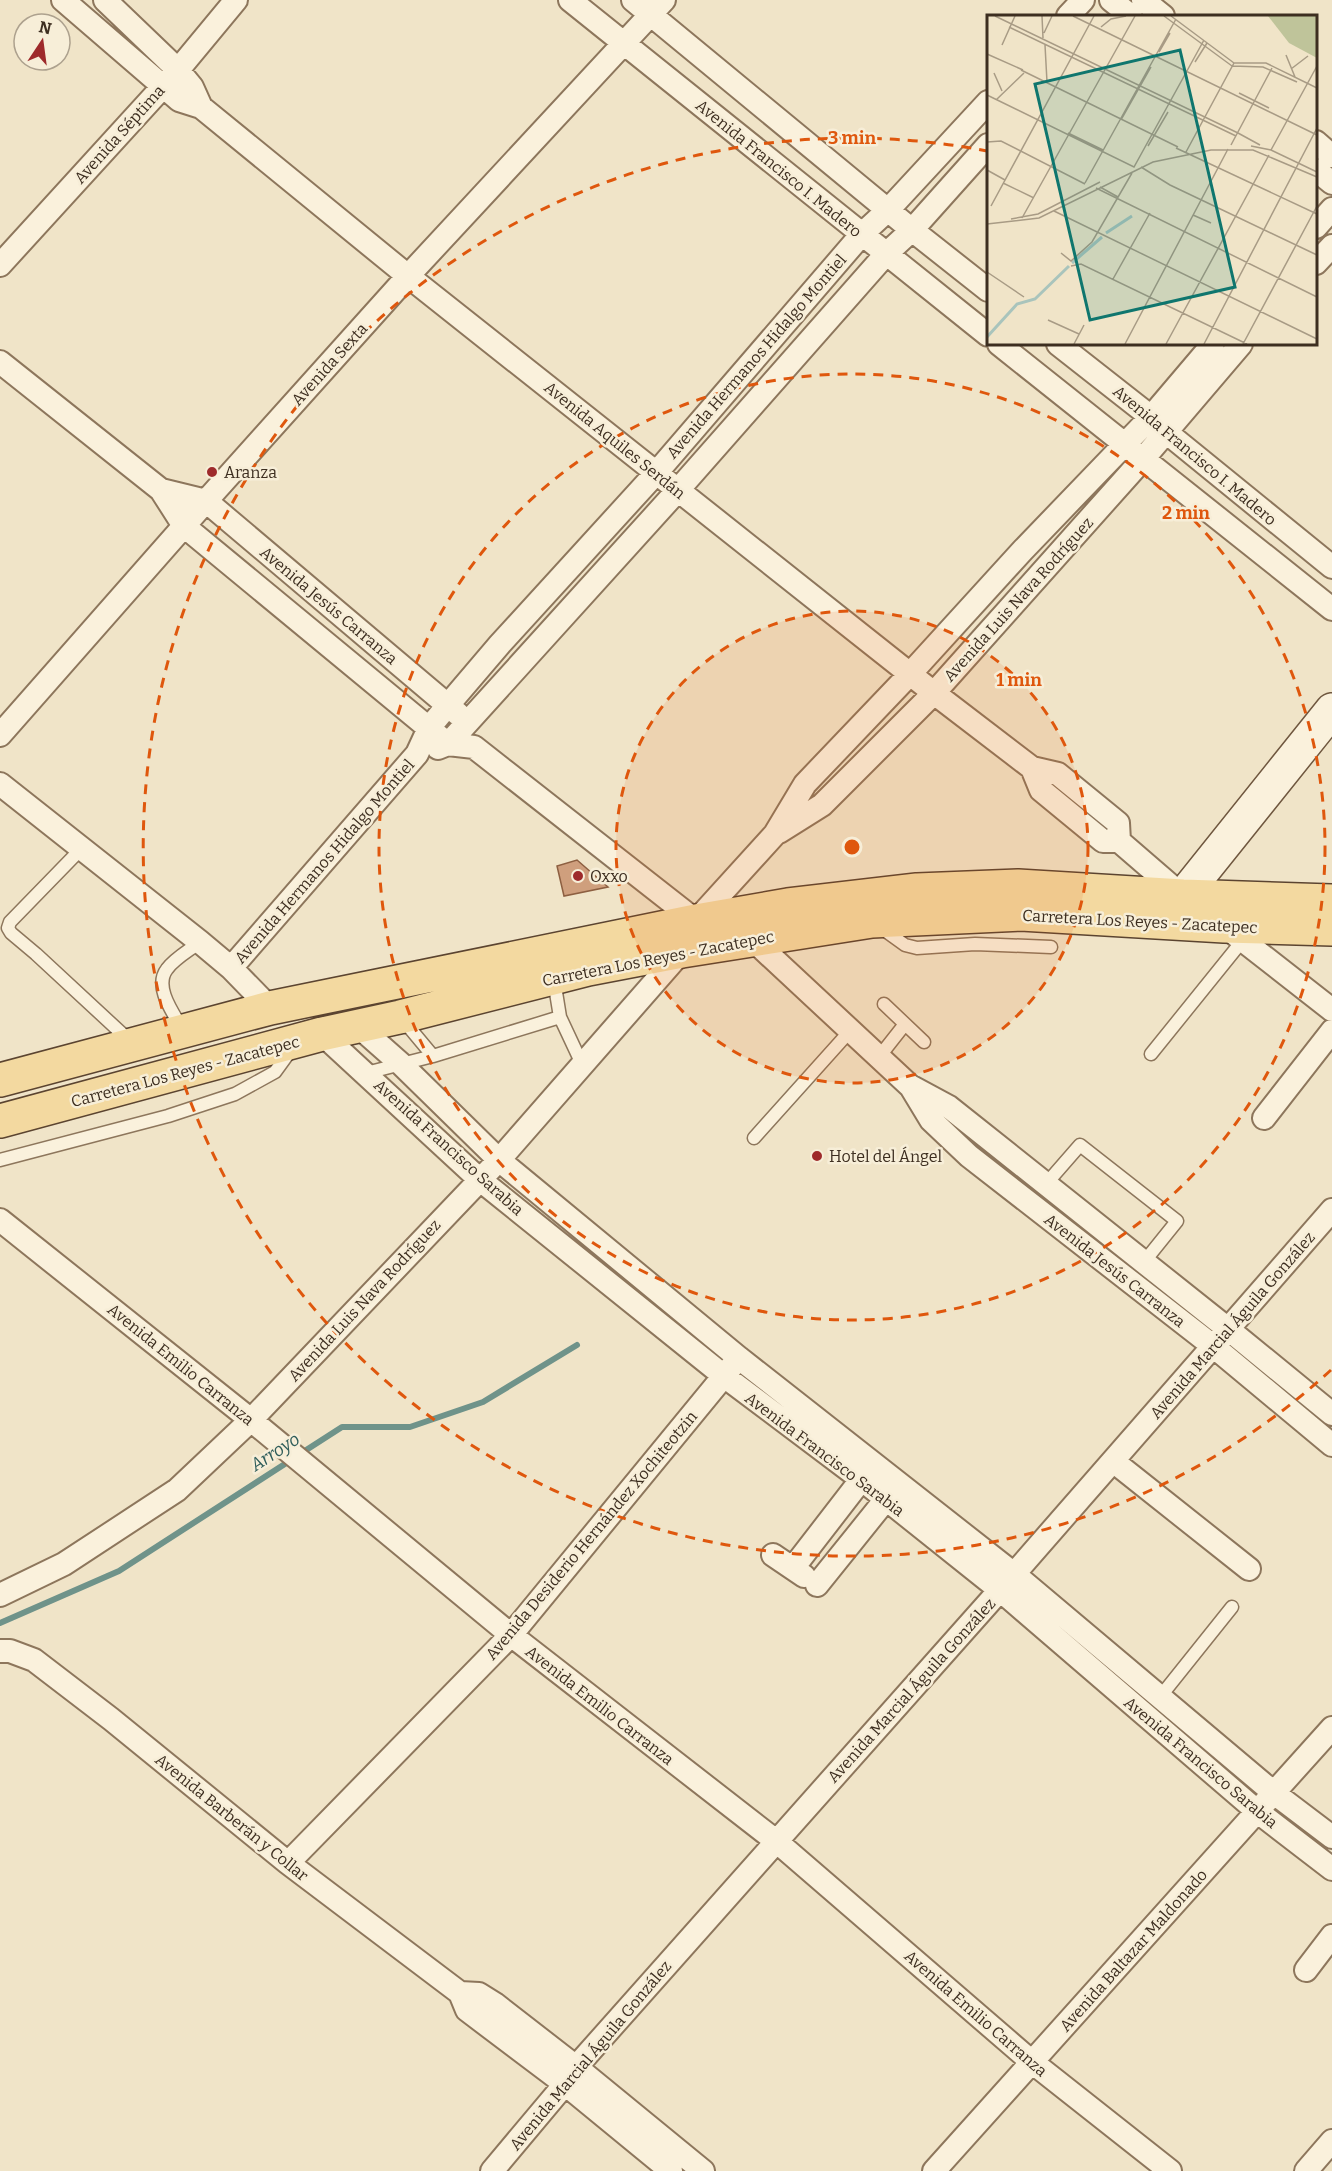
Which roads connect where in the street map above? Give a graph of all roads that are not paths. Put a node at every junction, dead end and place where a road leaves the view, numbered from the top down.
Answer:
1 (63, 0) edge
2 (236, 0) edge
3 (570, 0) edge
4 (633, 0) edge
5 (1083, 0) edge
6 (1143, 0) edge
7 (109, 1) edge
8 (658, 7) edge
9 (1069, 15) edge
10 (1162, 15) edge
11 (625, 43) junction
12 (178, 70) junction
13 (162, 87) junction
14 (987, 106) edge
15 (201, 107) junction
16 (766, 109) junction
17 (743, 139) junction
18 (1317, 143) edge
19 (987, 146) edge
20 (1332, 156) edge
21 (1317, 171) edge
22 (1332, 183) edge
23 (1332, 209) edge
24 (888, 210) junction
25 (1317, 226) edge
26 (912, 230) junction
27 (862, 234) junction
28 (1332, 246) edge
29 (886, 254) junction
30 (1317, 262) edge
31 (0, 265) edge
32 (408, 276) junction
33 (987, 289) edge
34 (987, 334) edge
35 (767, 345) junction
36 (1059, 345) edge
37 (1212, 345) edge
38 (1240, 345) edge
39 (1011, 347) edge
40 (0, 362) edge
41 (791, 363) junction
42 (719, 398) junction
43 (743, 417) junction
44 (1159, 424) junction
45 (1125, 444) junction
46 (1143, 459) junction
47 (657, 472) junction
48 (161, 490) junction
49 (678, 490) junction
50 (206, 501) junction
51 (1264, 512) junction
52 (184, 526) junction
53 (1243, 538) junction
54 (1023, 550) junction
55 (1332, 567) edge
56 (1045, 570) junction
57 (558, 581) junction
58 (577, 601) junction
59 (1332, 609) edge
60 (500, 644) junction
61 (521, 662) junction
62 (910, 674) junction
63 (934, 693) junction
64 (448, 705) junction
65 (1332, 710) edge
66 (468, 722) junction
67 (429, 728) junction
68 (0, 735) edge
69 (448, 744) junction
70 (474, 747) junction
71 (417, 754) junction
72 (0, 784) edge
73 (775, 834) junction
74 (82, 848) junction
75 (1183, 896) junction
76 (1332, 901) edge
77 (696, 921) junction
78 (872, 921) junction
79 (1332, 929) edge
80 (1234, 933) junction
81 (752, 939) junction
82 (200, 942) junction
83 (1051, 946) dead end
84 (682, 951) junction
85 (231, 968) junction
86 (554, 977) junction
87 (884, 1004) dead end
88 (270, 1008) junction
89 (1332, 1010) edge
90 (400, 1017) junction
91 (560, 1017) junction
92 (905, 1024) junction
93 (358, 1026) junction
94 (184, 1031) junction
95 (850, 1031) junction
96 (1332, 1031) edge
97 (310, 1038) junction
98 (924, 1042) dead end
99 (134, 1045) junction
100 (1151, 1054) dead end
101 (433, 1056) junction
102 (879, 1057) junction
103 (401, 1064) junction
104 (582, 1064) junction
105 (366, 1073) junction
106 (0, 1080) edge
107 (910, 1086) junction
108 (1264, 1118) dead end
109 (0, 1121) edge
110 (754, 1138) dead end
111 (0, 1160) edge
112 (499, 1160) junction
113 (479, 1179) junction
114 (1046, 1184) junction
115 (1332, 1210) edge
116 (0, 1220) edge
117 (1144, 1262) junction
118 (1221, 1337) junction
119 (739, 1358) junction
120 (723, 1376) junction
121 (1332, 1414) edge
122 (251, 1420) junction
123 (1332, 1445) edge
124 (1113, 1461) junction
125 (868, 1471) junction
126 (892, 1491) junction
127 (773, 1555) dead end
128 (793, 1569) junction
129 (1249, 1569) dead end
130 (1007, 1582) junction
131 (0, 1595) edge
132 (1232, 1607) dead end
133 (511, 1635) junction
134 (0, 1651) edge
135 (1160, 1697) junction
136 (1332, 1728) edge
137 (1274, 1793) junction
138 (1258, 1812) junction
139 (1332, 1837) edge
140 (776, 1841) junction
141 (288, 1863) junction
142 (1332, 1869) edge
143 (1332, 1936) edge
144 (1306, 1970) dead end
145 (1032, 2062) junction
146 (571, 2076) junction
147 (1332, 2140) edge
148 (492, 2171) edge
149 (671, 2171) edge
150 (703, 2171) edge
151 (933, 2171) edge
152 (1170, 2171) edge
153 (1306, 2171) edge

1 - 13 street, Avenida Aquiles Serdán
2 - 12 street, Avenida Séptima
3 - 11 street, Avenida Francisco I. Madero
4 - 8 street
5 - 9 street
6 - 10 street
7 - 12 street, Avenida Aquiles Serdán
8 - 11 street, Avenida Sexta
8 - 16 street
11 - 17 street, Avenida Francisco I. Madero
11 - 32 street, Avenida Sexta
12 - 13 street, Avenida Séptima
12 - 15 street, Avenida Aquiles Serdán
13 - 15 street, Avenida Aquiles Serdán
13 - 31 street, Avenida Séptima
14 - 24 street, Avenida Hermanos Hidalgo Montiel
15 - 32 street, Avenida Aquiles Serdán
16 - 17 street
16 - 24 street
17 - 27 street, Avenida Francisco I. Madero
18 - 20 street
19 - 26 street, Avenida Hermanos Hidalgo Montiel
21 - 22 street
23 - 25 street
24 - 26 street
24 - 27 street, Avenida Hermanos Hidalgo Montiel
26 - 29 street, Avenida Hermanos Hidalgo Montiel
26 - 33 street
27 - 29 street, Avenida Francisco I. Madero
27 - 35 street, Avenida Hermanos Hidalgo Montiel
28 - 30 street
29 - 34 street, Avenida Francisco I. Madero
29 - 41 street, Avenida Hermanos Hidalgo Montiel
32 - 47 street, Avenida Aquiles Serdán
32 - 50 street, Avenida Sexta
35 - 41 street
35 - 42 street, Avenida Hermanos Hidalgo Montiel
36 - 44 street, Avenida Francisco I. Madero
37 - 44 street, Avenida Luis Nava Rodríguez
38 - 44 street, Avenida Luis Nava Rodríguez
39 - 45 street, Avenida Francisco I. Madero
40 - 48 street, Avenida Jesús Carranza
41 - 43 street, Avenida Hermanos Hidalgo Montiel
42 - 43 street
42 - 47 street, Avenida Hermanos Hidalgo Montiel
43 - 49 street, Avenida Hermanos Hidalgo Montiel
44 - 45 street, Avenida Luis Nava Rodríguez
44 - 46 street, Avenida Luis Nava Rodríguez
44 - 51 street, Avenida Francisco I. Madero
45 - 46 street, Avenida Francisco I. Madero
45 - 54 street, Avenida Luis Nava Rodríguez
46 - 53 street, Avenida Francisco I. Madero
46 - 56 street, Avenida Luis Nava Rodríguez
47 - 49 street, Avenida Aquiles Serdán
47 - 57 street, Avenida Hermanos Hidalgo Montiel
48 - 50 street, Avenida Jesús Carranza
48 - 52 street, Avenida Jesús Carranza
49 - 58 street, Avenida Hermanos Hidalgo Montiel
49 - 62 street, Avenida Aquiles Serdán
50 - 52 street, Avenida Sexta
50 - 64 street, Avenida Jesús Carranza
51 - 53 street
51 - 55 street, Avenida Francisco I. Madero
52 - 67 street, Avenida Jesús Carranza
52 - 68 street, Avenida Sexta
53 - 59 street, Avenida Francisco I. Madero
54 - 56 street
54 - 62 street, Avenida Luis Nava Rodríguez
56 - 63 street, Avenida Luis Nava Rodríguez
57 - 58 street
57 - 60 street, Avenida Hermanos Hidalgo Montiel
58 - 61 street, Avenida Hermanos Hidalgo Montiel
60 - 61 street
60 - 64 street, Avenida Hermanos Hidalgo Montiel
61 - 66 street, Avenida Hermanos Hidalgo Montiel
62 - 63 street, Avenida Aquiles Serdán
62 - 73 street, Avenida Luis Nava Rodríguez
63 - 73 street, Avenida Luis Nava Rodríguez
63 - 75 street, Avenida Aquiles Serdán
64 - 66 street, Avenida Jesús Carranza
64 - 67 street, Avenida Hermanos Hidalgo Montiel
65 - 75 main road
66 - 69 street, Avenida Hermanos Hidalgo Montiel
66 - 70 street
67 - 69 street, Avenida Jesús Carranza
67 - 71 street, Avenida Hermanos Hidalgo Montiel
69 - 70 street
69 - 71 street, Avenida Hermanos Hidalgo Montiel
70 - 77 street
71 - 85 street, Avenida Hermanos Hidalgo Montiel
72 - 74 street
73 - 77 street, Avenida Luis Nava Rodríguez
74 - 82 street
74 - 99 lane
75 - 76 main road, Carretera Los Reyes - Zacatepec
75 - 77 main road, Carretera Los Reyes - Zacatepec
75 - 80 street, Avenida Aquiles Serdán
77 - 88 main road, Carretera Los Reyes - Zacatepec
78 - 80 main road, Carretera Los Reyes - Zacatepec
78 - 81 main road, Carretera Los Reyes - Zacatepec
78 - 83 lane
79 - 80 main road, Carretera Los Reyes - Zacatepec
80 - 89 street, Avenida Aquiles Serdán
80 - 100 lane
81 - 84 main road, Carretera Los Reyes - Zacatepec
81 - 95 street, Avenida Jesús Carranza
82 - 85 street
82 - 94 lane
84 - 86 main road, Carretera Los Reyes - Zacatepec
84 - 104 street, Avenida Luis Nava Rodríguez
85 - 88 street
86 - 90 main road, Carretera Los Reyes - Zacatepec
86 - 91 lane
87 - 92 lane
88 - 94 main road, Carretera Los Reyes - Zacatepec
90 - 93 main road, Carretera Los Reyes - Zacatepec
90 - 101 lane
91 - 101 lane
91 - 104 lane
92 - 98 lane
92 - 102 lane
93 - 97 main road, Carretera Los Reyes - Zacatepec
93 - 103 street, Avenida Francisco Sarabia
94 - 99 main road, Carretera Los Reyes - Zacatepec
95 - 102 street, Avenida Jesús Carranza
95 - 110 lane
96 - 108 street
97 - 105 street, Avenida Francisco Sarabia
97 - 109 main road, Carretera Los Reyes - Zacatepec
97 - 111 lane
99 - 106 main road, Carretera Los Reyes - Zacatepec
101 - 103 lane
102 - 107 street, Avenida Jesús Carranza
103 - 105 lane
103 - 112 street, Avenida Francisco Sarabia
104 - 112 street, Avenida Luis Nava Rodríguez
105 - 113 street, Avenida Francisco Sarabia
107 - 114 street, Avenida Jesús Carranza
107 - 118 street, Avenida Jesús Carranza
112 - 113 street, Avenida Luis Nava Rodríguez
112 - 119 street, Avenida Francisco Sarabia
113 - 120 street, Avenida Francisco Sarabia
113 - 122 street, Avenida Luis Nava Rodríguez
114 - 117 street, Avenida Jesús Carranza
114 - 117 lane
115 - 118 street, Avenida Marcial Águila González
116 - 122 street, Avenida Emilio Carranza
117 - 118 street, Avenida Jesús Carranza
118 - 121 street, Avenida Jesús Carranza
118 - 123 street, Avenida Jesús Carranza
118 - 124 street, Avenida Marcial Águila González
119 - 120 street, Avenida Desiderio Hernández Xochiteotzin
119 - 125 street, Avenida Francisco Sarabia
120 - 125 street, Avenida Francisco Sarabia
120 - 133 street, Avenida Desiderio Hernández Xochiteotzin
122 - 131 street, Avenida Luis Nava Rodríguez
122 - 133 street, Avenida Emilio Carranza
124 - 129 street
124 - 130 street, Avenida Marcial Águila González
125 - 126 street, Avenida Francisco Sarabia
125 - 128 street
126 - 128 street
126 - 130 street, Avenida Francisco Sarabia
127 - 128 street
130 - 135 street, Avenida Francisco Sarabia
130 - 138 street, Avenida Francisco Sarabia
130 - 140 street, Avenida Marcial Águila González
132 - 135 lane
133 - 140 street, Avenida Emilio Carranza
133 - 141 street, Avenida Desiderio Hernández Xochiteotzin
134 - 141 street, Avenida Barberán y Collar
135 - 137 street, Avenida Francisco Sarabia
136 - 137 street, Avenida Baltazar Maldonado
137 - 138 street, Avenida Baltazar Maldonado
137 - 139 street, Avenida Francisco Sarabia
138 - 142 street, Avenida Francisco Sarabia
138 - 145 street, Avenida Baltazar Maldonado
140 - 145 street, Avenida Emilio Carranza
140 - 146 street, Avenida Marcial Águila González
141 - 146 street, Avenida Barberán y Collar
143 - 144 street
145 - 151 street, Avenida Baltazar Maldonado
145 - 152 street, Avenida Emilio Carranza
146 - 148 street, Avenida Marcial Águila González
146 - 149 street, Avenida Barberán y Collar
146 - 150 street, Avenida Barberán y Collar
147 - 153 street

